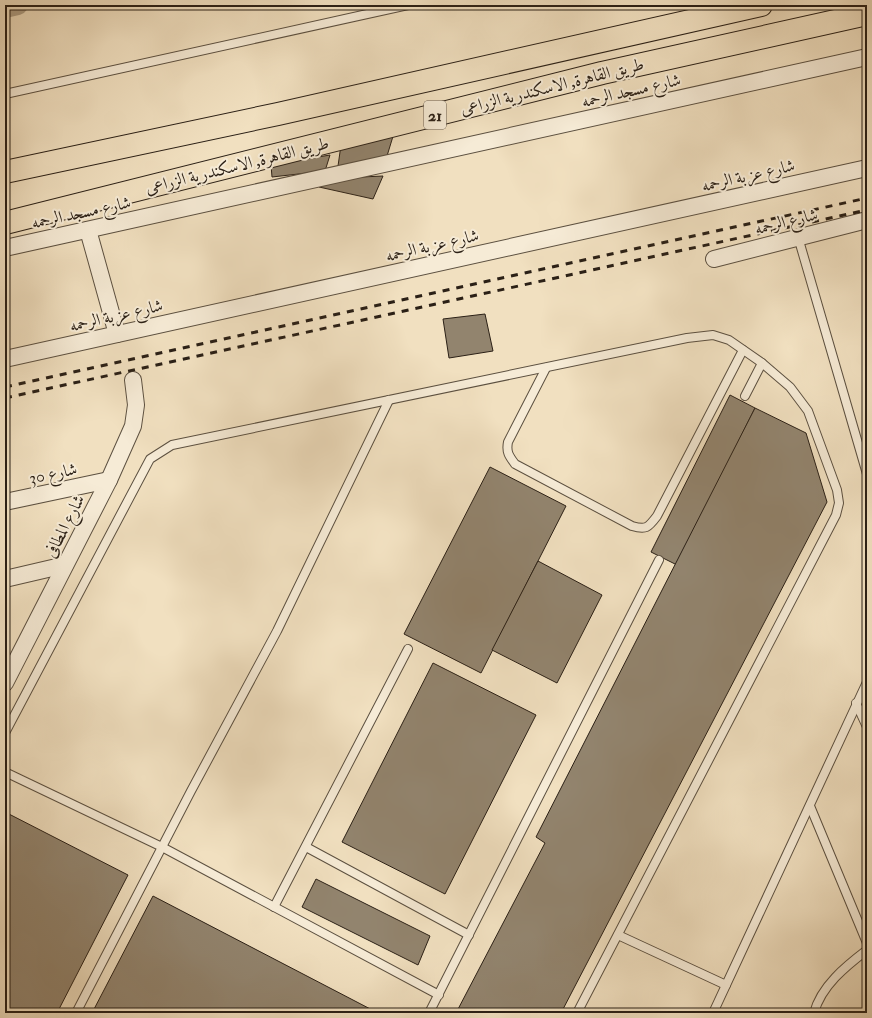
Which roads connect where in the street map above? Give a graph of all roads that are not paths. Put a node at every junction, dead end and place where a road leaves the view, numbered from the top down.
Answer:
1 (408, 5) edge
2 (761, 5) edge
3 (867, 14) edge
4 (867, 57) edge
5 (5, 94) edge
6 (867, 168) edge
7 (5, 172) edge
8 (867, 220) edge
9 (5, 223) edge
10 (88, 230) junction
11 (798, 237) junction
12 (5, 248) edge
13 (714, 259) dead end
14 (117, 334) junction
15 (744, 350) junction
16 (5, 359) edge
17 (762, 363) junction
18 (546, 368) junction
19 (133, 380) dead end
20 (745, 396) dead end
21 (389, 400) junction
22 (867, 474) edge
23 (109, 480) junction
24 (5, 502) edge
25 (659, 560) dead end
26 (65, 566) junction
27 (5, 579) edge
28 (408, 649) dead end
29 (11, 661) edge
30 (867, 682) edge
31 (5, 683) edge
32 (856, 703) junction
33 (867, 727) edge
34 (5, 734) edge
35 (5, 772) edge
36 (810, 806) junction
37 (306, 846) junction
38 (162, 848) junction
39 (274, 907) junction
40 (469, 935) junction
41 (618, 935) junction
42 (867, 943) edge
43 (867, 950) edge
44 (726, 985) junction
45 (439, 995) junction
46 (76, 1013) edge
47 (430, 1013) edge
48 (577, 1013) edge
49 (713, 1013) edge
50 (814, 1013) edge

1 - 5 lane
2 - 7 highway, طريق القاهرة, الاسكندرية الزراعى / 21
3 - 9 highway, طريق القاهرة, الاسكندرية الزراعى / 21
4 - 10 street, شارع مسجد الرحمه
6 - 14 street, شارع عزبة الرحمه
8 - 11 street, شارع الرحمه
10 - 12 street, شارع مسجد الرحمه
10 - 14 street
11 - 13 street, شارع الرحمه
11 - 22 lane
14 - 16 street, شارع عزبة الرحمه
15 - 17 lane
15 - 18 lane
15 - 18 lane
17 - 20 lane
17 - 41 lane
18 - 21 lane
19 - 23 street, شارع المطافى
21 - 34 lane
21 - 38 lane
23 - 24 street, شارع 30
23 - 26 street, شارع المطافى
25 - 40 lane
26 - 27 street
26 - 29 street, شارع المطافى
28 - 37 lane
29 - 31 street, شارع المطافى
30 - 32 lane
32 - 33 lane
32 - 36 lane
35 - 38 lane
36 - 42 lane
36 - 44 lane
37 - 39 lane
37 - 40 lane
38 - 39 lane
38 - 46 lane
39 - 45 lane
40 - 45 lane
41 - 44 lane
41 - 48 lane
43 - 50 lane
44 - 49 lane
45 - 47 lane

